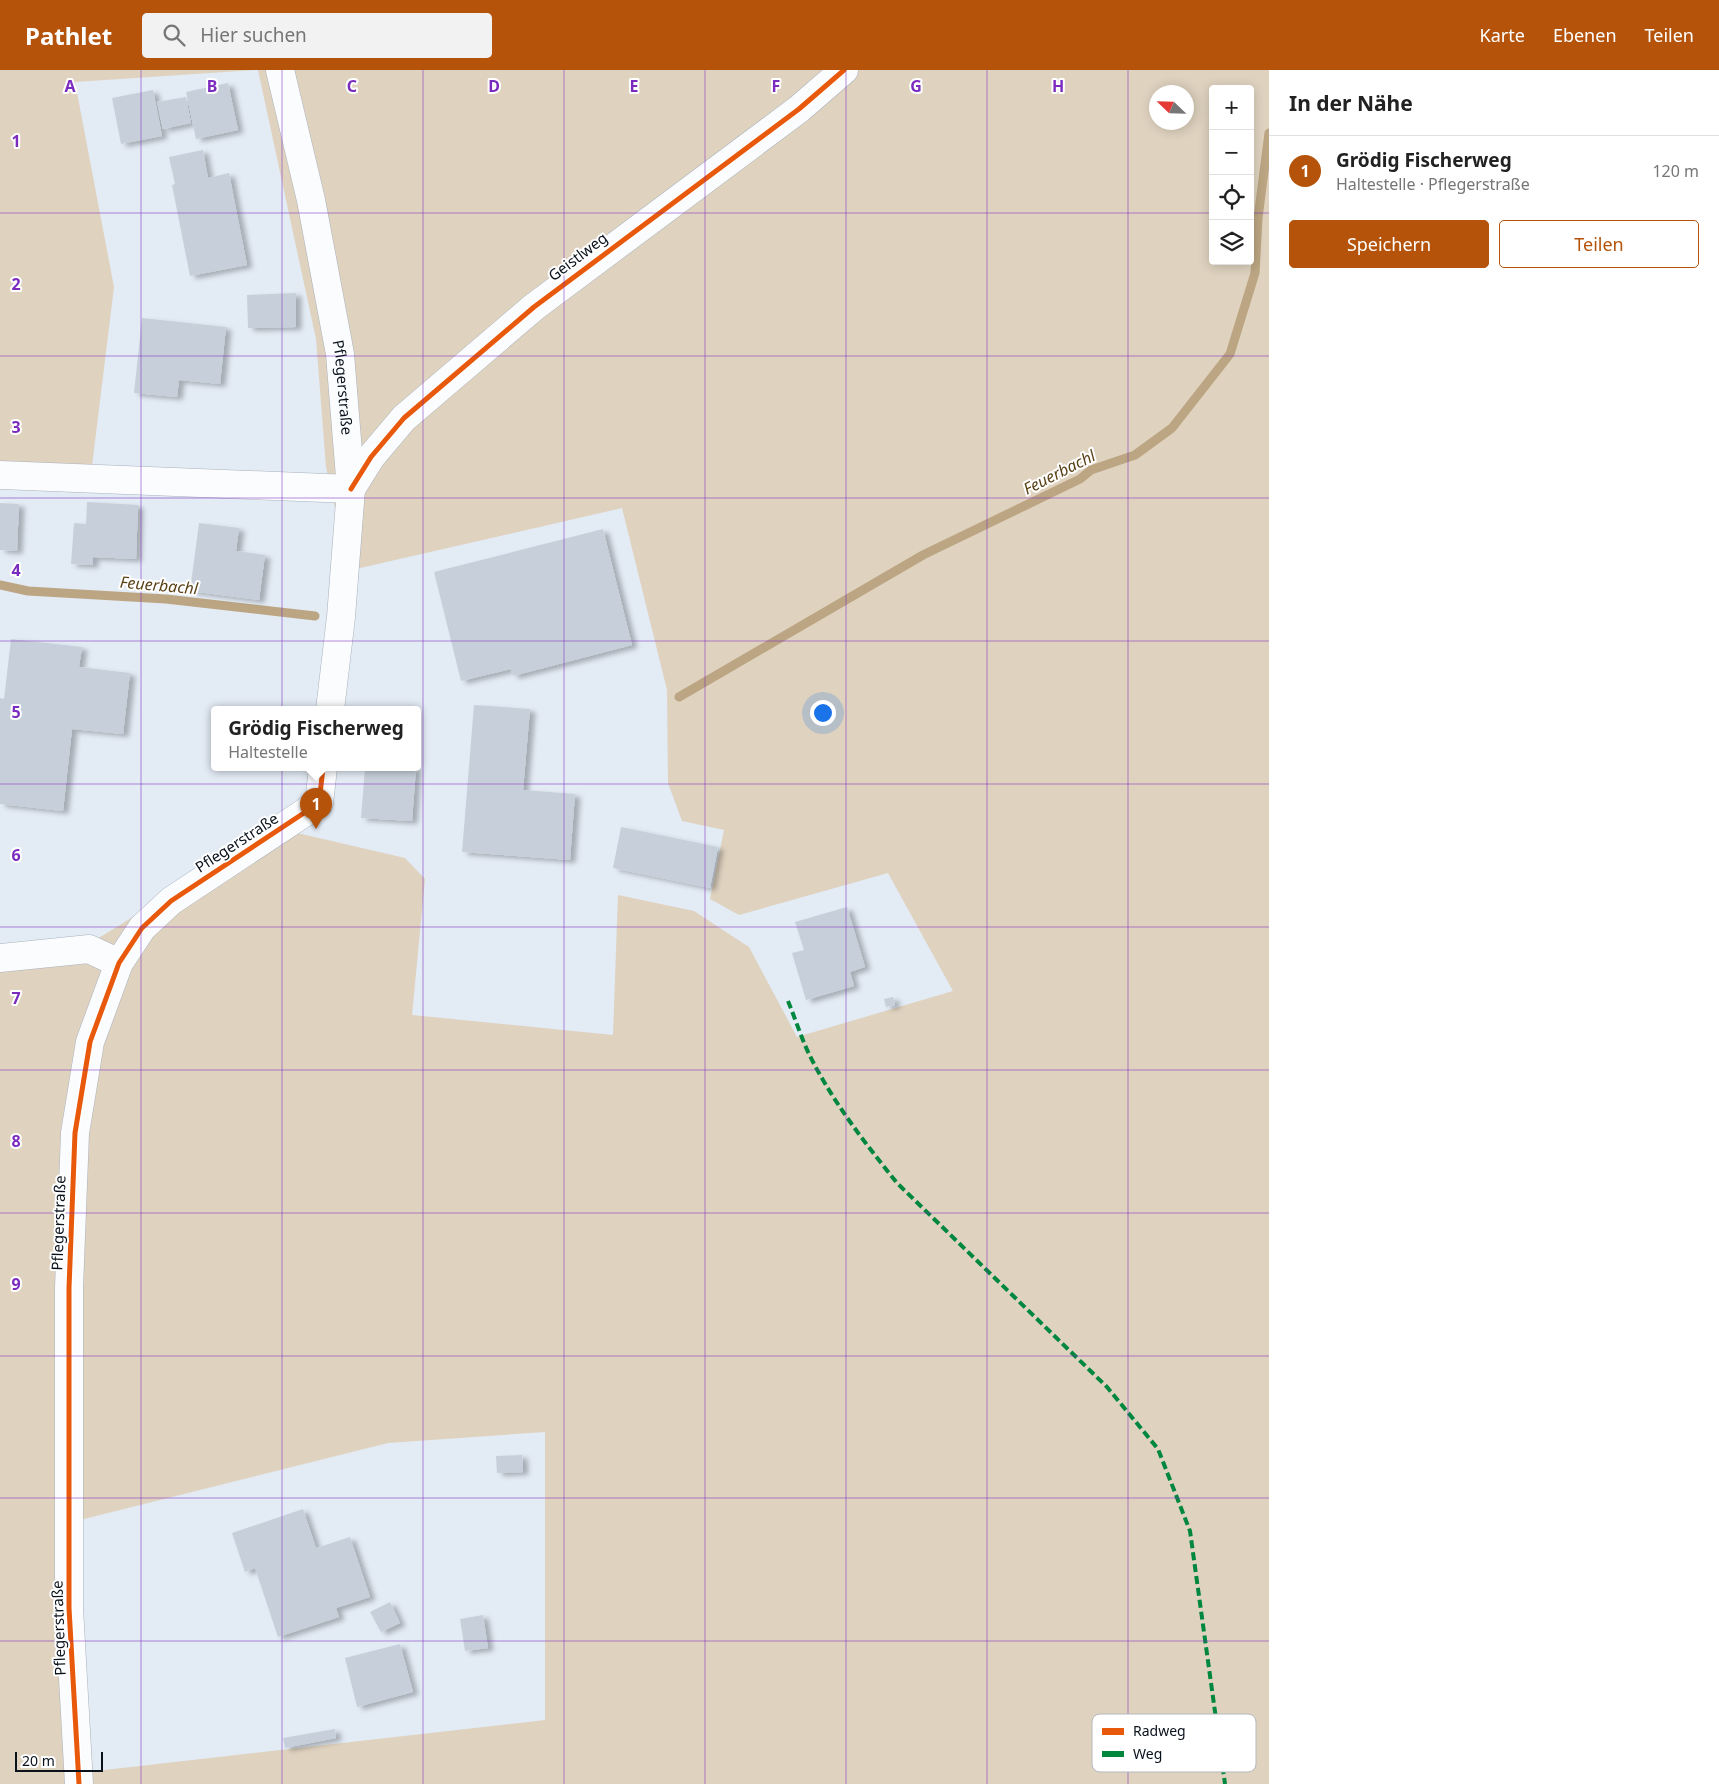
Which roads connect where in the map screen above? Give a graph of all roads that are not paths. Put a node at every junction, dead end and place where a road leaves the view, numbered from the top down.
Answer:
1 (280, 70) edge
2 (844, 70) edge
3 (0, 475) edge
4 (351, 489) junction
5 (330, 706) edge
6 (324, 771) edge
7 (0, 958) edge
8 (119, 963) junction
9 (79, 1784) edge

1 - 4 street, Pflegerstraße
2 - 4 street, Geistlweg
3 - 4 street
4 - 5 street, Pflegerstraße
6 - 8 street, Pflegerstraße
7 - 8 street
8 - 9 street, Pflegerstraße

